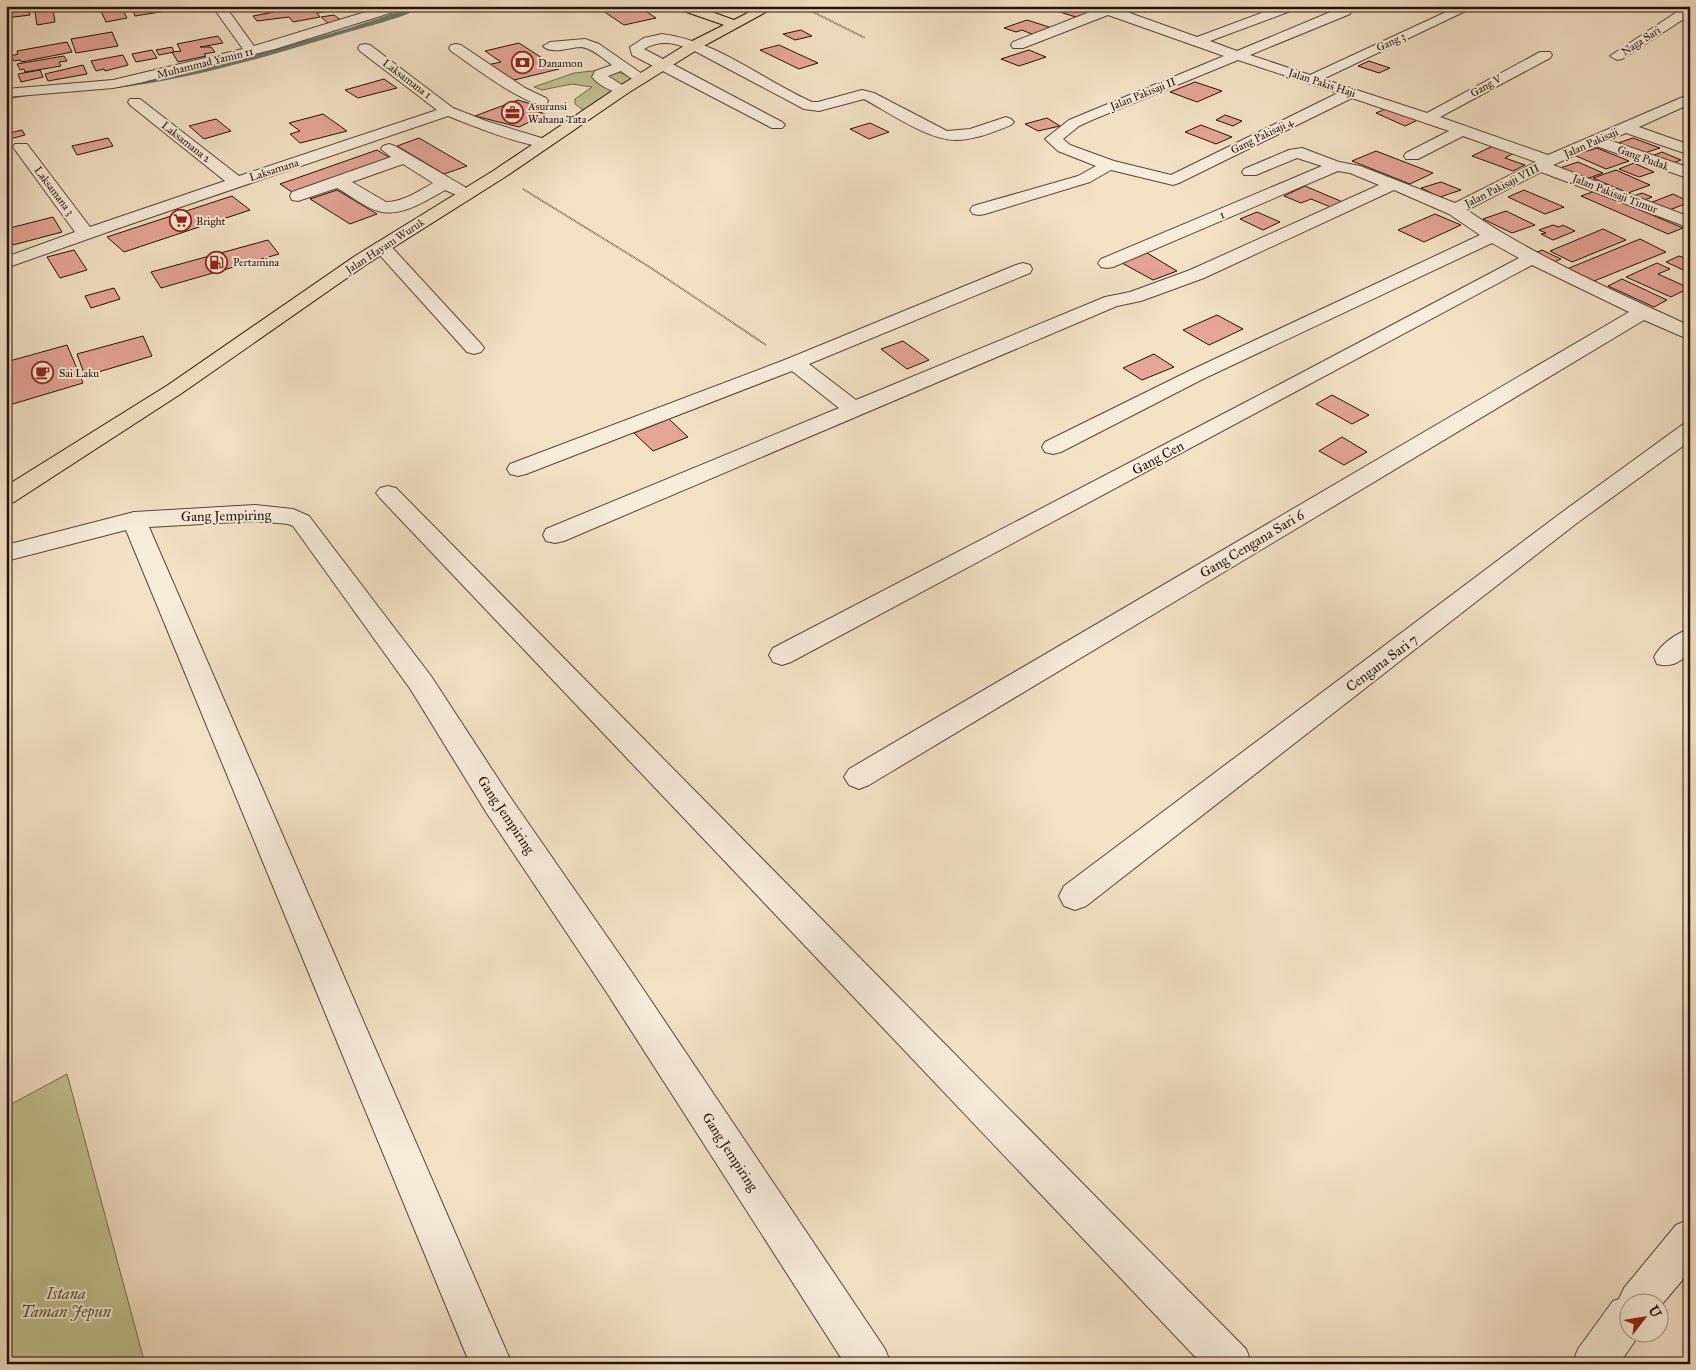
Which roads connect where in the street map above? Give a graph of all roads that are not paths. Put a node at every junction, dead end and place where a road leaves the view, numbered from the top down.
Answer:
1 (218, 6) edge
2 (399, 6) edge
3 (682, 6) edge
4 (771, 6) edge
5 (1134, 6) edge
6 (1292, 6) edge
7 (1470, 6) edge
8 (1690, 9) edge
9 (1106, 10) edge
10 (1345, 11) dead end
11 (734, 24) junction
12 (1198, 41) junction
13 (695, 45) junction
14 (1018, 45) dead end
15 (550, 46) dead end
16 (366, 48) dead end
17 (456, 48) dead end
18 (251, 51) junction
19 (1545, 55) dead end
20 (1236, 56) junction
21 (1618, 56) dead end
22 (663, 65) junction
23 (623, 66) junction
24 (642, 78) junction
25 (1312, 79) junction
26 (623, 90) junction
27 (1352, 92) junction
28 (6, 93) edge
29 (1689, 98) edge
30 (541, 101) dead end
31 (135, 102) dead end
32 (448, 111) junction
33 (1428, 118) junction
34 (1006, 122) dead end
35 (777, 125) dead end
36 (1625, 128) junction
37 (1462, 130) junction
38 (1596, 141) junction
39 (542, 143) junction
40 (21, 147) dead end
41 (389, 149) dead end
42 (1690, 150) edge
43 (1412, 156) dead end
44 (404, 158) junction
45 (1545, 163) junction
46 (1109, 165) junction
47 (1336, 166) junction
48 (1250, 172) dead end
49 (1690, 174) edge
50 (236, 182) junction
51 (339, 182) junction
52 (445, 183) junction
53 (1392, 185) junction
54 (466, 195) junction
55 (298, 196) dead end
56 (979, 210) dead end
57 (1455, 210) junction
58 (1690, 223) edge
59 (86, 234) junction
60 (1493, 236) junction
61 (382, 247) junction
62 (1532, 258) junction
63 (6, 263) edge
64 (1107, 263) dead end
65 (1023, 269) dead end
66 (1646, 311) junction
67 (1690, 334) edge
68 (474, 348) dead end
69 (794, 363) junction
70 (854, 409) junction
71 (1690, 430) edge
72 (1052, 447) dead end
73 (518, 469) dead end
74 (388, 493) dead end
75 (6, 497) edge
76 (134, 520) junction
77 (555, 535) dead end
78 (6, 553) edge
79 (1690, 638) edge
80 (782, 655) dead end
81 (1667, 657) dead end
82 (859, 777) dead end
83 (1075, 896) dead end
84 (1690, 1239) edge
85 (1646, 1292) edge
86 (1618, 1330) edge
87 (491, 1364) edge
88 (870, 1364) edge
89 (1231, 1364) edge
90 (1593, 1364) edge

1 - 18 street
2 - 18 street, Muhammad Yamin 11
3 - 11 main road
4 - 11 main road, Jalan Hayam Wuruk
5 - 9 street
6 - 12 street
7 - 25 street, Gang 3
8 - 21 street, Naga Sari
9 - 12 street, Jalan Pakis Haji
9 - 14 street
10 - 20 street, Jalan Pakisaji II
11 - 13 main road, Jalan Hayam Wuruk
12 - 20 street, Jalan Pakis Haji
13 - 22 main road, Jalan Hayam Wuruk
13 - 22 street
13 - 34 street
15 - 23 street
16 - 32 street, Laksamana 1
17 - 30 street
18 - 28 street, Muhammad Yamin 11
19 - 33 street, Gang V
20 - 25 street, Jalan Pakis Haji
20 - 46 street, Jalan Pakisaji II
22 - 24 main road, Jalan Hayam Wuruk
22 - 35 street
23 - 24 street
23 - 26 street
24 - 26 main road, Jalan Hayam Wuruk
25 - 27 street, Jalan Pakis Haji
26 - 39 main road, Jalan Hayam Wuruk
27 - 33 street, Jalan Pakis Haji
27 - 46 street, Gang Pakisaji 4
29 - 36 street
31 - 50 street, Laksamana 2
32 - 39 street
32 - 50 street, Laksamana
33 - 37 street, Jalan Pakis Haji
36 - 38 street, Jalan Pakisaji
36 - 42 street, Jalan Pakisaji
37 - 43 street
37 - 45 street, Jalan Pakis Haji
38 - 45 street, Jalan Pakisaji
38 - 49 street, Gang Pudak
39 - 54 main road, Jalan Hayam Wuruk
40 - 59 street, Laksamana 3
41 - 44 street
44 - 51 street
44 - 52 street
45 - 57 street, Jalan Pakisaji VIII
45 - 58 street, Jalan Pakisaji Timur
46 - 56 street
47 - 48 street
47 - 53 street
47 - 64 street, 1
50 - 59 street, Laksamana
51 - 52 street
51 - 55 street
52 - 54 street
53 - 57 street
53 - 70 street
54 - 61 main road, Jalan Hayam Wuruk
57 - 60 street
59 - 63 street, Laksamana
60 - 62 street
60 - 72 street
61 - 68 street
61 - 75 main road, Jalan Hayam Wuruk
62 - 66 street
62 - 80 street, Gang Cen
65 - 69 street
66 - 67 street
66 - 82 street, Gang Cengana Sari 6
69 - 70 street
69 - 73 street
70 - 77 street
71 - 83 street, Cengana Sari 7
74 - 89 street
76 - 78 street, Gang Jempiring
76 - 87 street
76 - 88 street, Gang Jempiring
79 - 81 street
84 - 85 street
86 - 90 street

